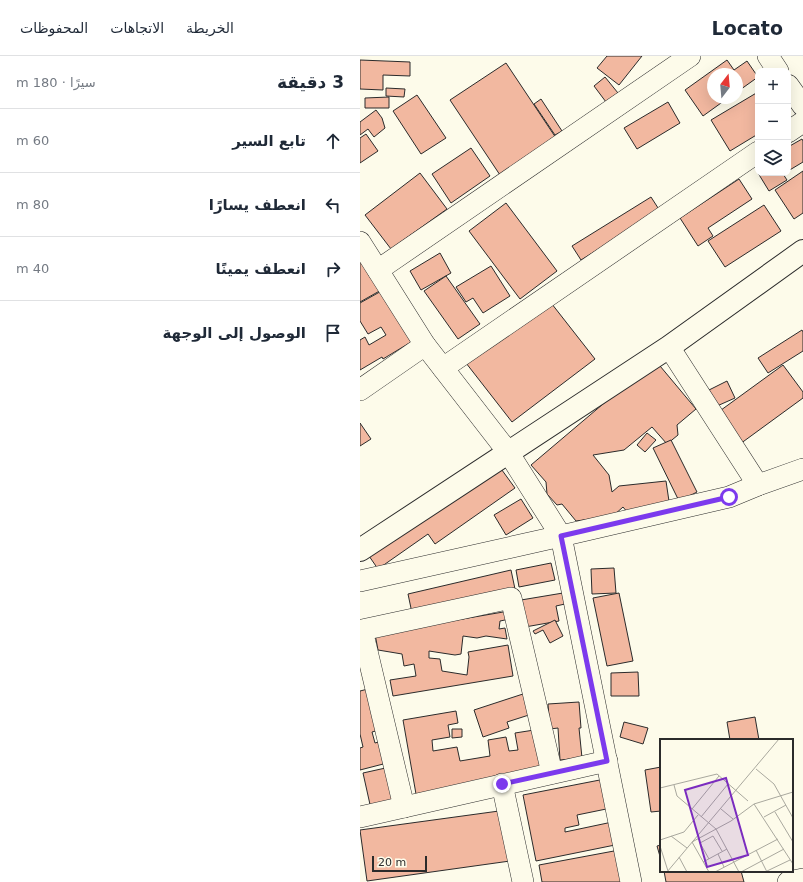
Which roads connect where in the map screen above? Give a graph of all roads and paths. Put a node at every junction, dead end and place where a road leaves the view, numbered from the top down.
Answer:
1 (690, 56) edge
2 (768, 56) edge
3 (776, 68) edge
4 (791, 89) edge
5 (803, 106) edge
6 (803, 122) edge
7 (791, 130) edge
8 (755, 154) edge
9 (360, 242) edge
10 (803, 251) edge
11 (378, 270) junction
12 (425, 346) junction
13 (669, 347) junction
14 (443, 368) junction
15 (360, 390) edge
16 (508, 452) junction
17 (803, 469) edge
18 (758, 485) junction
19 (561, 536) junction
20 (360, 550) edge
21 (360, 581) edge
22 (607, 761) junction
23 (552, 773) junction
24 (502, 784) junction
25 (404, 806) junction
26 (360, 817) edge
27 (803, 879) edge
28 (523, 882) edge
29 (631, 882) edge
30 (788, 882) edge

1 - 11 street
2 - 3 street
4 - 5 street
6 - 7 street
8 - 14 street
9 - 11 street
10 - 13 main road
11 - 12 street
12 - 14 street
12 - 15 street
13 - 16 main road
13 - 18 street
14 - 16 street
16 - 19 street
16 - 20 main road
17 - 18 street
18 - 19 street
19 - 21 street
19 - 22 street
22 - 23 street
22 - 29 street
23 - 24 street
23 - 25 street
24 - 25 street
24 - 28 street
25 - 26 street
27 - 30 street

